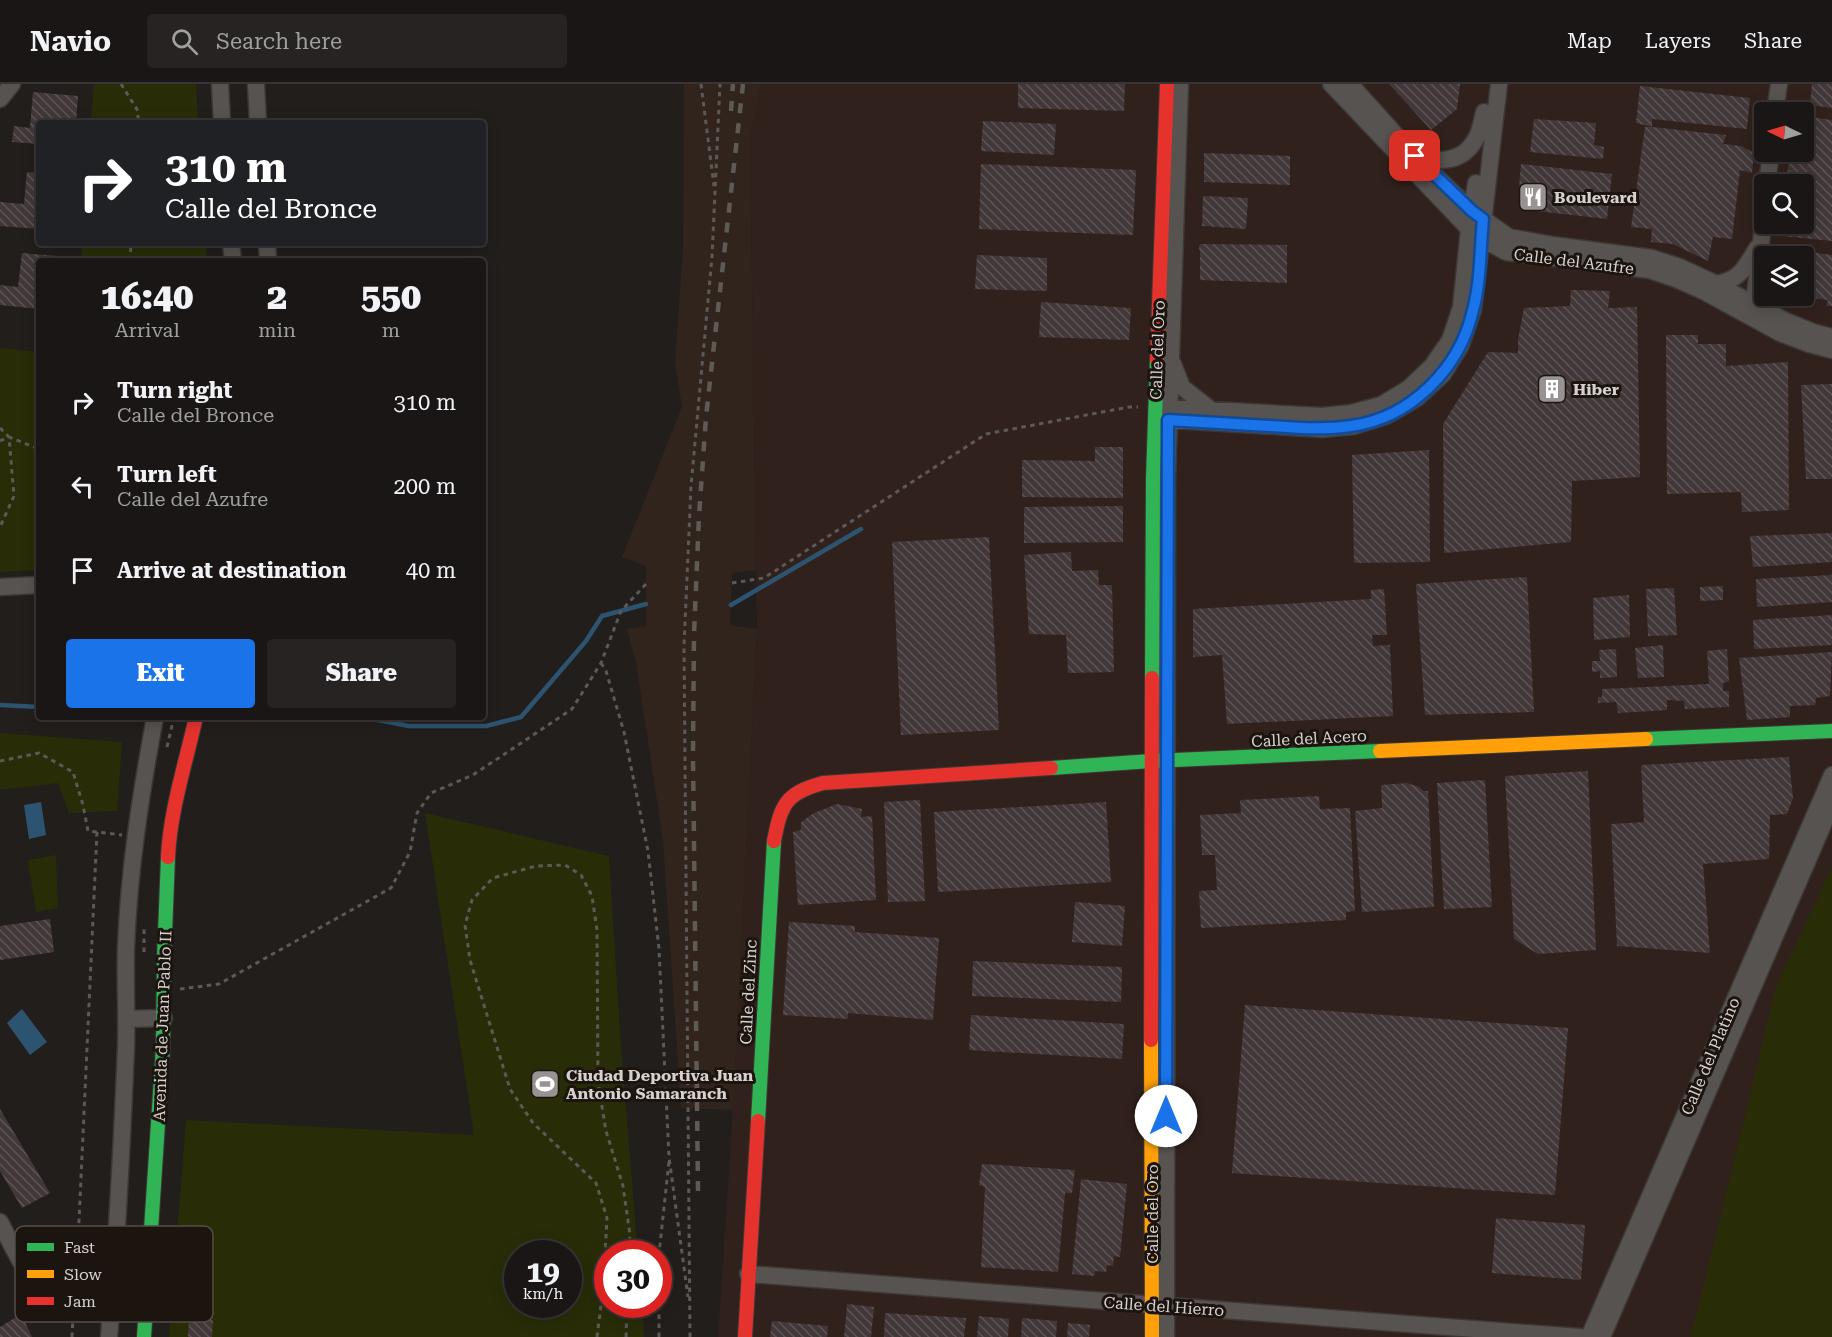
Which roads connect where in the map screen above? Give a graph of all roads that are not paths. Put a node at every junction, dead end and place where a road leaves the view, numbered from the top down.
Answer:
1 (12, 84) edge
2 (220, 84) edge
3 (256, 84) edge
4 (1167, 84) edge
5 (1180, 84) edge
6 (1332, 84) edge
7 (1350, 84) edge
8 (1487, 84) edge
9 (1499, 84) edge
10 (1779, 84) edge
11 (0, 99) edge
12 (1776, 102) edge
13 (1484, 112) junction
14 (222, 120) edge
15 (258, 120) edge
16 (1415, 156) junction
17 (1478, 215) junction
18 (1475, 234) junction
19 (1762, 234) edge
20 (1761, 242) junction
21 (1716, 284) junction
22 (1753, 311) junction
23 (1832, 337) edge
24 (1832, 350) edge
25 (1170, 357) junction
26 (1211, 410) junction
27 (1161, 413) junction
28 (36, 585) edge
29 (0, 587) edge
30 (154, 720) edge
31 (195, 720) edge
32 (1832, 731) edge
33 (1159, 761) junction
34 (1832, 775) edge
35 (790, 795) joint
36 (1832, 804) edge
37 (126, 1018) junction
38 (164, 1018) junction
39 (0, 1222) edge
40 (115, 1226) edge
41 (151, 1226) edge
42 (15, 1251) edge
43 (748, 1274) junction
44 (1159, 1305) junction
45 (110, 1322) edge
46 (145, 1322) edge
47 (109, 1337) edge
48 (144, 1337) edge
49 (745, 1337) edge
50 (1152, 1337) edge
51 (1166, 1337) edge
52 (1580, 1337) edge
53 (1589, 1337) edge
54 (1602, 1337) edge

1 - 11 street
2 - 14 street
3 - 15 street
4 - 27 street, Calle del Oro
5 - 25 street, Calle del Oro
6 - 18 street, Calle del Azufre
7 - 16 street, Calle del Azufre
8 - 13 street
9 - 17 street
10 - 12 street
13 - 16 street
13 - 17 street
16 - 17 street, Calle del Azufre
17 - 18 street
17 - 21 street, Calle del Azufre
18 - 22 street, Calle del Azufre
18 - 26 street
18 - 27 street
19 - 20 street
20 - 21 street
20 - 22 street
21 - 22 street, Calle del Azufre
22 - 23 street, Calle del Azufre
22 - 24 street, Calle del Azufre
25 - 26 street
25 - 27 street, Calle del Oro
26 - 27 street
27 - 33 street, Calle del Oro
28 - 29 street
30 - 37 street
31 - 38 street, Avenida de Juan Pablo II
32 - 33 street, Calle del Acero
33 - 35 street, Calle del Acero
33 - 44 street, Calle del Oro
34 - 53 street, Calle del Platino
35 - 43 street, Calle del Zinc
36 - 54 street, Calle del Platino
37 - 38 street
37 - 40 street
38 - 41 street, Avenida de Juan Pablo II
39 - 42 street
43 - 44 street, Calle del Hierro
43 - 49 street, Calle del Zinc
44 - 50 street, Calle del Oro
44 - 51 street, Calle del Oro
44 - 52 street, Calle del Hierro
45 - 47 street
46 - 48 street, Avenida de Juan Pablo II

